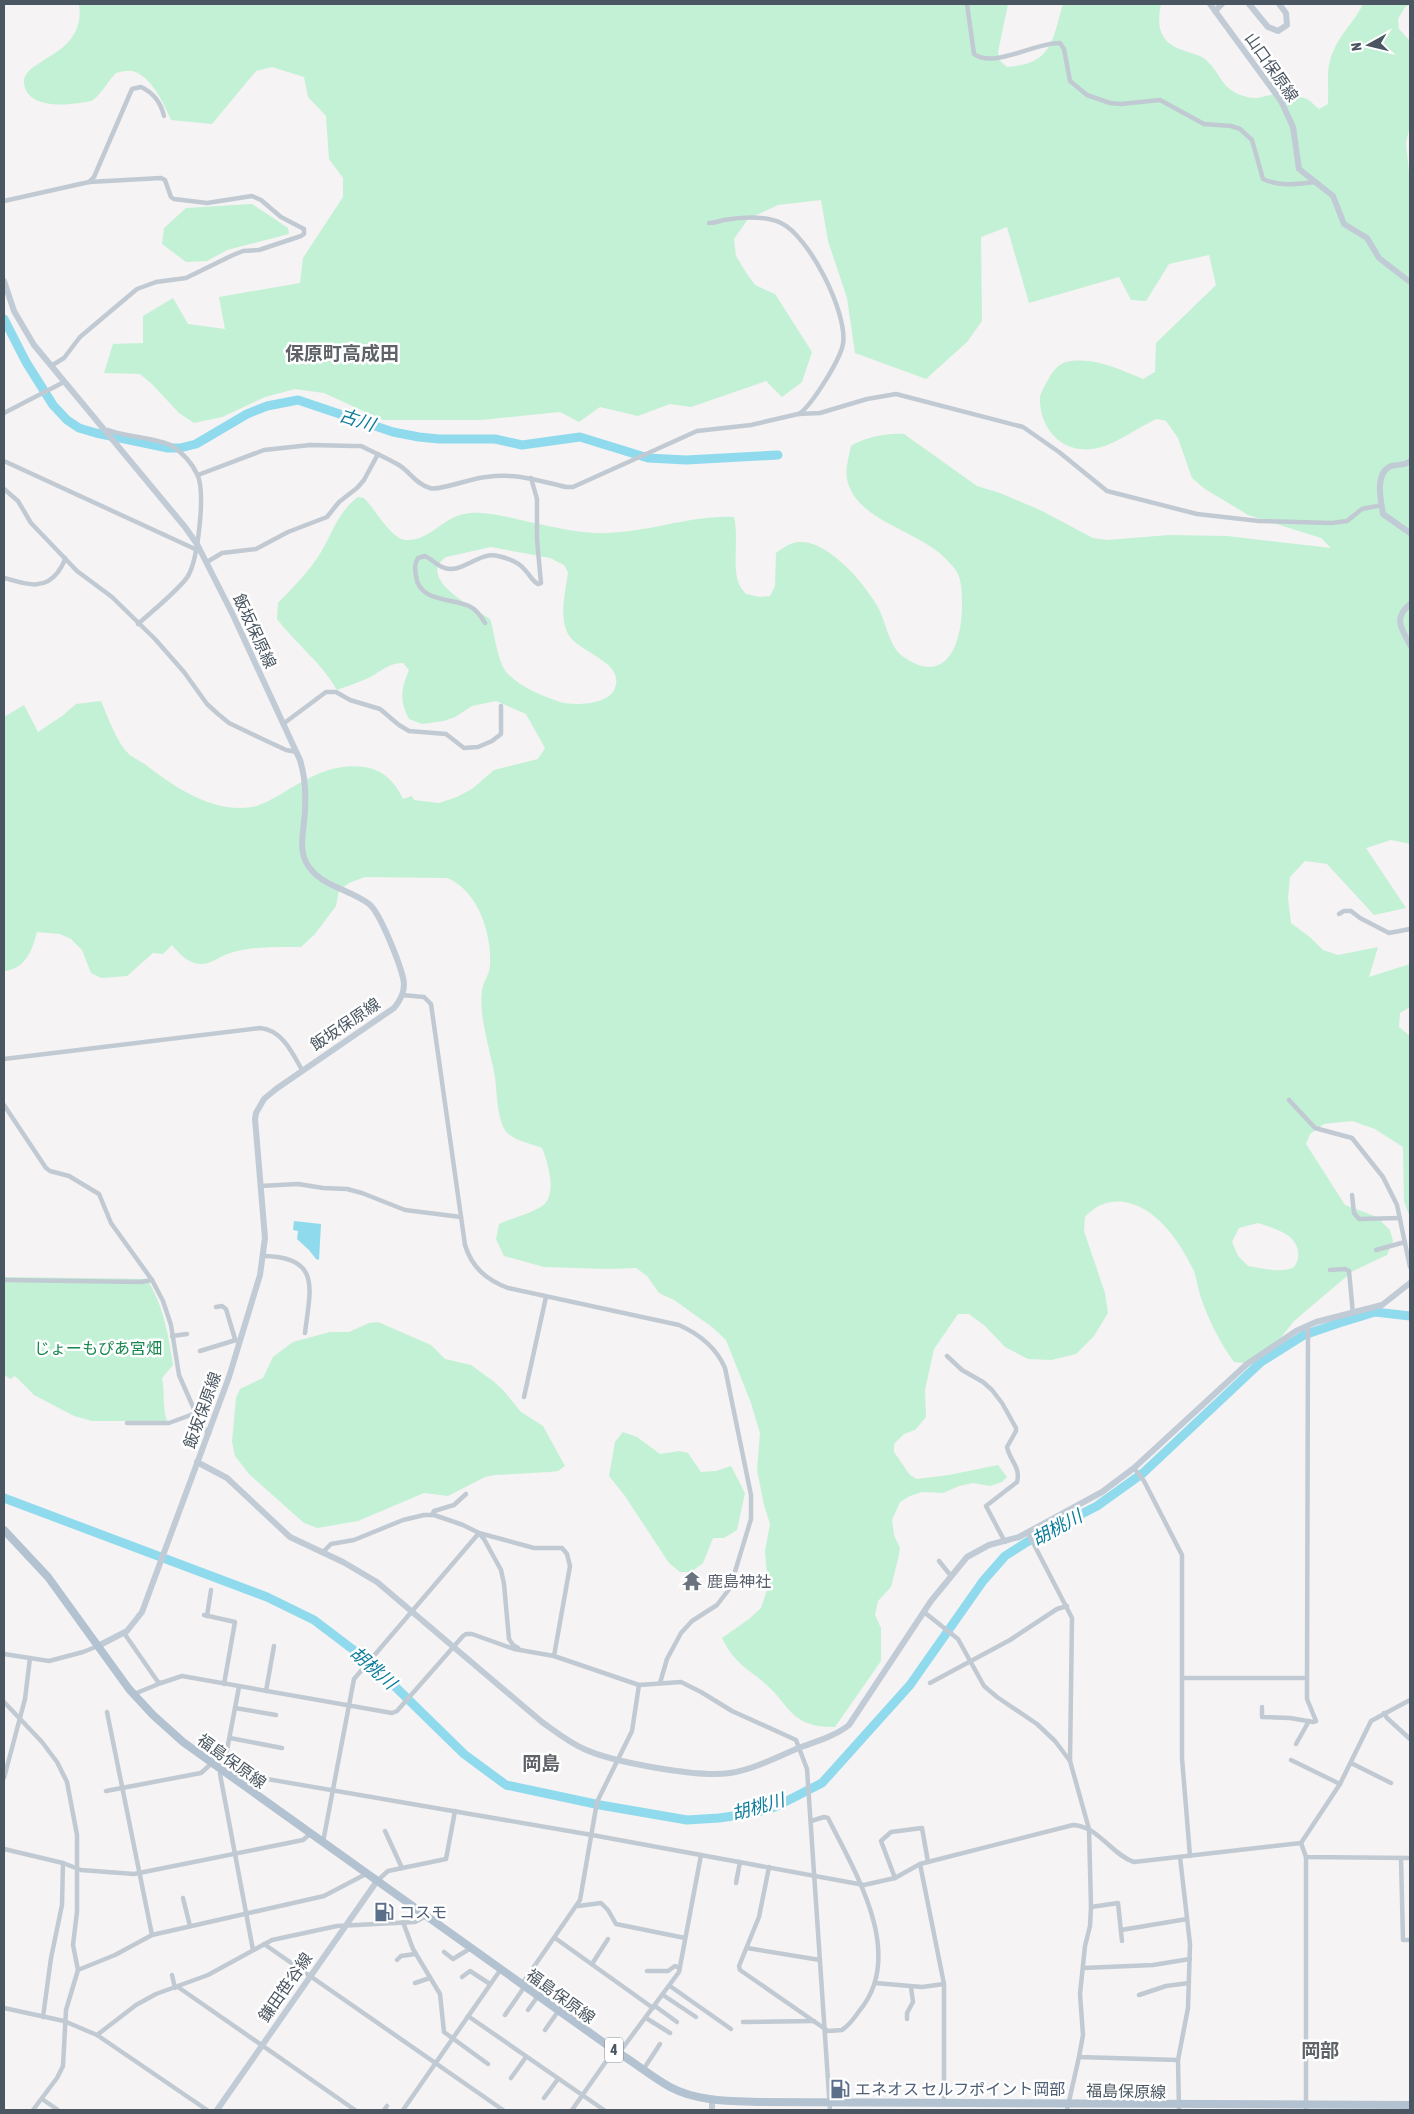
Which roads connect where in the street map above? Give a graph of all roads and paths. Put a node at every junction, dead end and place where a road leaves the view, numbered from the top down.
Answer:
1 (967, 4) edge
2 (1210, 4) edge
3 (1222, 4) edge
4 (1249, 4) edge
5 (1279, 4) edge
6 (1216, 11) junction
7 (164, 116) dead end
8 (89, 182) junction
9 (1316, 182) junction
10 (4, 201) edge
11 (709, 223) dead end
12 (4, 281) edge
13 (1410, 282) edge
14 (51, 366) junction
15 (64, 382) junction
16 (4, 413) edge
17 (798, 414) junction
18 (105, 432) junction
19 (378, 454) junction
20 (4, 461) edge
21 (1410, 461) edge
22 (198, 475) junction
23 (532, 478) junction
24 (4, 489) edge
25 (1382, 505) junction
26 (1410, 533) edge
27 (196, 546) junction
28 (66, 558) junction
29 (208, 562) junction
30 (4, 578) edge
31 (1410, 604) edge
32 (485, 623) dead end
33 (138, 624) junction
34 (1410, 645) edge
35 (501, 706) dead end
36 (283, 724) junction
37 (297, 752) junction
38 (1339, 914) dead end
39 (1410, 930) edge
40 (402, 995) junction
41 (4, 1059) edge
42 (302, 1070) junction
43 (1289, 1100) dead end
44 (4, 1105) edge
45 (260, 1186) junction
46 (1352, 1195) dead end
47 (461, 1217) junction
48 (1400, 1218) junction
49 (1405, 1242) junction
50 (1376, 1250) dead end
51 (264, 1256) junction
52 (1410, 1267) edge
53 (1330, 1270) dead end
54 (4, 1280) edge
55 (152, 1280) junction
56 (1410, 1283) edge
57 (546, 1297) junction
58 (216, 1307) dead end
59 (1353, 1314) junction
60 (1308, 1325) junction
61 (305, 1333) dead end
62 (187, 1334) dead end
63 (172, 1336) junction
64 (238, 1341) junction
65 (200, 1351) dead end
66 (947, 1356) dead end
67 (524, 1397) dead end
68 (196, 1413) junction
69 (127, 1423) dead end
70 (209, 1434) junction
71 (198, 1462) junction
72 (1134, 1468) junction
73 (466, 1494) dead end
74 (432, 1515) junction
75 (4, 1530) edge
76 (1028, 1532) junction
77 (478, 1533) junction
78 (1005, 1542) junction
79 (323, 1552) junction
80 (939, 1561) dead end
81 (951, 1576) junction
82 (211, 1590) dead end
83 (1067, 1606) junction
84 (411, 1611) junction
85 (924, 1612) junction
86 (124, 1633) junction
87 (510, 1640) junction
88 (98, 1646) junction
89 (274, 1646) dead end
90 (505, 1646) junction
91 (453, 1647) junction
92 (519, 1649) junction
93 (4, 1654) edge
94 (554, 1656) junction
95 (30, 1658) junction
96 (971, 1662) junction
97 (1182, 1678) junction
98 (1307, 1678) junction
99 (161, 1683) junction
100 (660, 1683) junction
101 (224, 1684) junction
102 (930, 1684) dead end
103 (639, 1685) junction
104 (239, 1686) junction
105 (266, 1691) junction
106 (134, 1694) junction
107 (1410, 1700) edge
108 (4, 1702) edge
109 (347, 1705) junction
110 (1262, 1707) dead end
111 (235, 1708) junction
112 (107, 1712) dead end
113 (1384, 1713) junction
114 (276, 1715) dead end
115 (20, 1720) junction
116 (1309, 1721) junction
117 (230, 1738) junction
118 (1410, 1739) edge
119 (1296, 1744) dead end
120 (282, 1748) dead end
121 (800, 1748) junction
122 (618, 1759) junction
123 (1291, 1760) dead end
124 (1070, 1761) junction
125 (212, 1763) junction
126 (1351, 1763) junction
127 (223, 1771) junction
128 (4, 1778) edge
129 (1391, 1783) dead end
130 (1340, 1784) junction
131 (122, 1788) junction
132 (333, 1790) junction
133 (106, 1791) dead end
134 (455, 1811) junction
135 (811, 1821) junction
136 (1089, 1830) junction
137 (385, 1831) dead end
138 (310, 1834) junction
139 (592, 1835) junction
140 (1301, 1843) junction
141 (323, 1844) junction
142 (4, 1849) edge
143 (234, 1854) junction
144 (701, 1855) junction
145 (1190, 1856) junction
146 (1180, 1857) junction
147 (1306, 1858) junction
148 (1401, 1858) junction
149 (1410, 1858) edge
150 (740, 1862) junction
151 (928, 1862) junction
152 (63, 1863) junction
153 (920, 1864) junction
154 (769, 1867) junction
155 (402, 1868) junction
156 (77, 1869) junction
157 (139, 1873) junction
158 (366, 1874) junction
159 (814, 1875) junction
160 (895, 1878) junction
161 (377, 1882) junction
162 (736, 1883) dead end
163 (860, 1884) junction
164 (183, 1898) dead end
165 (578, 1906) junction
166 (1091, 1907) junction
167 (246, 1914) junction
168 (426, 1916) junction
169 (1187, 1919) junction
170 (403, 1922) junction
171 (344, 1925) junction
172 (190, 1926) junction
173 (1122, 1930) junction
174 (152, 1935) junction
175 (555, 1938) junction
176 (685, 1938) junction
177 (608, 1939) dead end
178 (1410, 1940) edge
179 (1122, 1941) dead end
180 (264, 1944) junction
181 (471, 1948) junction
182 (747, 1948) junction
183 (253, 1950) junction
184 (444, 1952) dead end
185 (415, 1954) junction
186 (1190, 1959) junction
187 (397, 1960) dead end
188 (820, 1960) junction
189 (592, 1964) junction
190 (680, 1968) junction
191 (1083, 1968) junction
192 (501, 1969) junction
193 (78, 1970) junction
194 (648, 1971) dead end
195 (172, 1975) dead end
196 (309, 1976) junction
197 (462, 1977) dead end
198 (430, 1978) junction
199 (415, 1983) dead end
200 (875, 1983) junction
201 (1189, 1983) junction
202 (490, 1984) junction
203 (944, 1984) junction
204 (524, 1985) junction
205 (670, 1986) junction
206 (176, 1987) junction
207 (911, 1987) junction
208 (663, 1995) junction
209 (1139, 1995) dead end
210 (538, 1996) junction
211 (654, 2007) junction
212 (4, 2008) edge
213 (528, 2010) dead end
214 (559, 2010) junction
215 (505, 2015) dead end
216 (43, 2016) junction
217 (468, 2016) junction
218 (696, 2017) dead end
219 (646, 2018) junction
220 (907, 2019) dead end
221 (814, 2020) junction
222 (64, 2021) junction
223 (677, 2022) dead end
224 (743, 2022) dead end
225 (825, 2028) junction
226 (731, 2029) dead end
227 (545, 2030) dead end
228 (670, 2034) dead end
229 (96, 2035) junction
230 (452, 2039) junction
231 (660, 2044) dead end
232 (262, 2045) junction
233 (616, 2052) junction
234 (526, 2057) junction
235 (1079, 2057) junction
236 (1178, 2060) junction
237 (435, 2063) junction
238 (488, 2064) dead end
239 (643, 2070) junction
240 (511, 2078) dead end
241 (558, 2079) junction
242 (582, 2096) junction
243 (544, 2098) dead end
244 (42, 2099) junction
245 (712, 2099) junction
246 (1410, 2105) edge
247 (830, 2106) edge
248 (942, 2106) edge
249 (900, 2107) edge
250 (913, 2107) edge
251 (927, 2107) edge
252 (957, 2107) edge
253 (985, 2107) edge
254 (1068, 2107) edge
255 (1124, 2107) edge
256 (1263, 2107) edge
257 (1142, 2108) edge
258 (1180, 2108) edge
259 (1210, 2108) edge
260 (1290, 2108) edge
261 (1306, 2108) edge
262 (1380, 2108) edge
263 (1400, 2108) edge
264 (33, 2110) edge
265 (58, 2110) edge
266 (207, 2110) edge
267 (217, 2110) edge
268 (355, 2110) edge
269 (403, 2110) edge
270 (503, 2110) edge
271 (572, 2110) edge
272 (604, 2110) edge
273 (712, 2110) edge

1 - 9 street
2 - 6 main road, 山口保原線
3 - 6 main road
4 - 5 main road
6 - 9 main road, 山口保原線
7 - 8 street
8 - 10 street
8 - 14 street
9 - 13 main road, 山口保原線
11 - 17 street
12 - 14 main road, 飯坂保原線
14 - 15 main road, 飯坂保原線
15 - 16 street
15 - 18 main road, 飯坂保原線
17 - 23 street
17 - 25 street
18 - 22 street
18 - 27 main road, 飯坂保原線
19 - 22 street
19 - 23 street
19 - 29 street
20 - 27 street
21 - 25 main road
22 - 27 street
23 - 32 street
24 - 28 street
25 - 26 main road
27 - 29 main road, 飯坂保原線
27 - 33 street
28 - 30 street
28 - 33 street
29 - 36 main road, 飯坂保原線
31 - 34 main road
33 - 37 street
35 - 36 street
36 - 37 main road, 飯坂保原線
37 - 40 main road, 飯坂保原線
38 - 39 street
40 - 42 main road, 飯坂保原線
40 - 47 street
41 - 42 street
42 - 45 main road, 飯坂保原線
43 - 48 street
44 - 55 street
45 - 47 street
45 - 51 main road, 飯坂保原線
46 - 48 street
47 - 57 street
48 - 49 street
49 - 50 street
49 - 52 street
51 - 61 street
51 - 64 main road, 飯坂保原線
53 - 59 street
54 - 55 street
55 - 63 street
56 - 59 main road
57 - 67 street
57 - 100 street
58 - 64 street
59 - 60 main road
60 - 72 main road
60 - 98 street
62 - 63 street
63 - 68 street
64 - 65 street
64 - 70 main road, 飯坂保原線
66 - 78 street
68 - 69 street
68 - 70 street
70 - 71 main road, 飯坂保原線
71 - 79 main road
71 - 86 main road, 飯坂保原線
72 - 76 main road
72 - 97 street
73 - 74 street
74 - 77 street
74 - 79 street
75 - 88 main road, 福島保原線 / 4
76 - 78 main road
76 - 83 street
77 - 84 street
77 - 87 street
77 - 94 street
78 - 81 main road
79 - 84 main road
80 - 81 street
81 - 85 main road
82 - 101 street
83 - 96 street
83 - 124 street
84 - 91 main road
84 - 109 street
85 - 96 street
85 - 121 main road
86 - 88 main road, 飯坂保原線
86 - 99 street
87 - 90 street
87 - 92 street
88 - 95 street
88 - 106 main road, 福島保原線 / 4
89 - 105 street
90 - 91 street
90 - 92 street
91 - 109 street
91 - 122 main road
92 - 94 street
93 - 95 street
94 - 103 street
95 - 115 street
96 - 102 street
96 - 124 street
97 - 98 street
97 - 145 street
98 - 116 street
99 - 101 street
99 - 106 street
100 - 103 street
100 - 121 street
101 - 104 street
103 - 122 street
104 - 105 street
104 - 111 street
105 - 109 street
106 - 125 main road, 福島保原線 / 4
107 - 113 street
108 - 115 street
109 - 132 street
110 - 116 street
111 - 114 street
111 - 117 street
112 - 131 street
113 - 118 street
113 - 126 street
115 - 128 street
115 - 156 street
116 - 119 street
117 - 120 street
117 - 127 street
121 - 122 main road
121 - 135 street
122 - 139 street
123 - 130 street
124 - 136 street
125 - 127 main road, 福島保原線 / 4
125 - 131 street
126 - 129 street
126 - 130 street
127 - 132 street
127 - 138 main road, 福島保原線 / 4
127 - 143 street
130 - 140 street
131 - 133 street
131 - 157 street
132 - 134 street
132 - 141 street
134 - 139 street
134 - 155 street
135 - 159 street
135 - 163 street
136 - 146 street
136 - 151 street
136 - 166 street
137 - 155 street
138 - 141 main road, 福島保原線 / 4
138 - 143 street
139 - 144 street
139 - 165 street
140 - 145 street
140 - 147 street
141 - 158 main road, 福島保原線 / 4
142 - 152 street
143 - 157 street
143 - 167 street
144 - 150 street
144 - 176 street
145 - 146 street
146 - 169 street
147 - 148 street
147 - 261 street
148 - 149 street
148 - 178 street
150 - 154 street
150 - 162 street
151 - 153 street
151 - 160 street
152 - 156 street
152 - 216 street
153 - 160 street
153 - 203 street
154 - 159 street
154 - 182 street
155 - 161 street
156 - 157 street
156 - 193 street
157 - 174 street
158 - 161 main road, 福島保原線 / 4
158 - 167 street
159 - 163 street
159 - 188 street
160 - 163 street
161 - 168 main road, 福島保原線 / 4
161 - 171 main road, 鎌田笹谷線
163 - 200 street
164 - 172 street
165 - 175 street
165 - 176 street
166 - 173 street
166 - 191 street
167 - 172 street
167 - 183 street
168 - 170 street
168 - 181 main road, 福島保原線 / 4
169 - 173 street
169 - 186 street
170 - 171 street
170 - 185 street
171 - 180 street
171 - 196 main road, 鎌田笹谷線
172 - 174 street
173 - 179 street
174 - 193 street
175 - 189 street
175 - 204 street
176 - 190 street
177 - 189 street
180 - 183 street
180 - 196 street
181 - 184 street
181 - 192 main road, 福島保原線 / 4
182 - 188 street
182 - 221 street
183 - 206 street
185 - 187 street
185 - 198 street
186 - 191 street
186 - 201 street
188 - 225 street
189 - 211 street
190 - 194 street
190 - 205 street
191 - 235 street
192 - 202 street
192 - 204 main road, 福島保原線 / 4
193 - 222 street
195 - 206 street
196 - 232 main road, 鎌田笹谷線
196 - 237 street
197 - 202 street
198 - 199 street
198 - 230 street
200 - 207 street
200 - 225 street
201 - 209 street
201 - 236 street
202 - 217 street
203 - 207 street
203 - 248 street
204 - 210 main road, 福島保原線 / 4
204 - 215 street
205 - 208 street
205 - 226 street
206 - 229 street
206 - 232 street
207 - 220 street
208 - 211 street
208 - 218 street
210 - 213 street
210 - 214 main road, 福島保原線 / 4
211 - 219 street
211 - 223 street
212 - 216 street
214 - 227 street
214 - 233 main road, 福島保原線 / 4
216 - 222 street
217 - 230 street
217 - 234 street
219 - 228 street
219 - 233 street
221 - 224 street
221 - 225 street
222 - 229 street
222 - 244 street
225 - 247 street
229 - 266 street
230 - 237 street
230 - 238 street
231 - 239 street
232 - 267 main road, 鎌田笹谷線
232 - 268 street
233 - 239 main road, 福島保原線 / 4
233 - 242 street
234 - 240 street
234 - 241 street
235 - 236 street
235 - 254 street
236 - 258 street
237 - 269 street
237 - 270 street
239 - 245 main road, 福島保原線 / 4
241 - 242 street
241 - 243 street
242 - 271 street
242 - 272 street
244 - 264 street
244 - 265 street
245 - 247 main road, 福島保原線 / 4
245 - 273 main road
246 - 263 main road, 福島保原線 / 4
247 - 249 main road, 福島保原線 / 4
248 - 251 main road, 福島保原線 / 4
248 - 252 main road, 福島保原線 / 4
249 - 250 main road, 福島保原線 / 4
250 - 251 main road, 福島保原線 / 4
252 - 253 main road, 福島保原線 / 4
253 - 254 main road, 福島保原線 / 4
254 - 255 main road, 福島保原線 / 4
255 - 257 main road, 福島保原線 / 4
256 - 259 main road, 福島保原線 / 4
256 - 260 main road, 福島保原線 / 4
257 - 258 main road, 福島保原線 / 4
258 - 259 main road, 福島保原線 / 4
260 - 261 main road, 福島保原線 / 4
261 - 262 main road, 福島保原線 / 4
262 - 263 main road, 福島保原線 / 4

